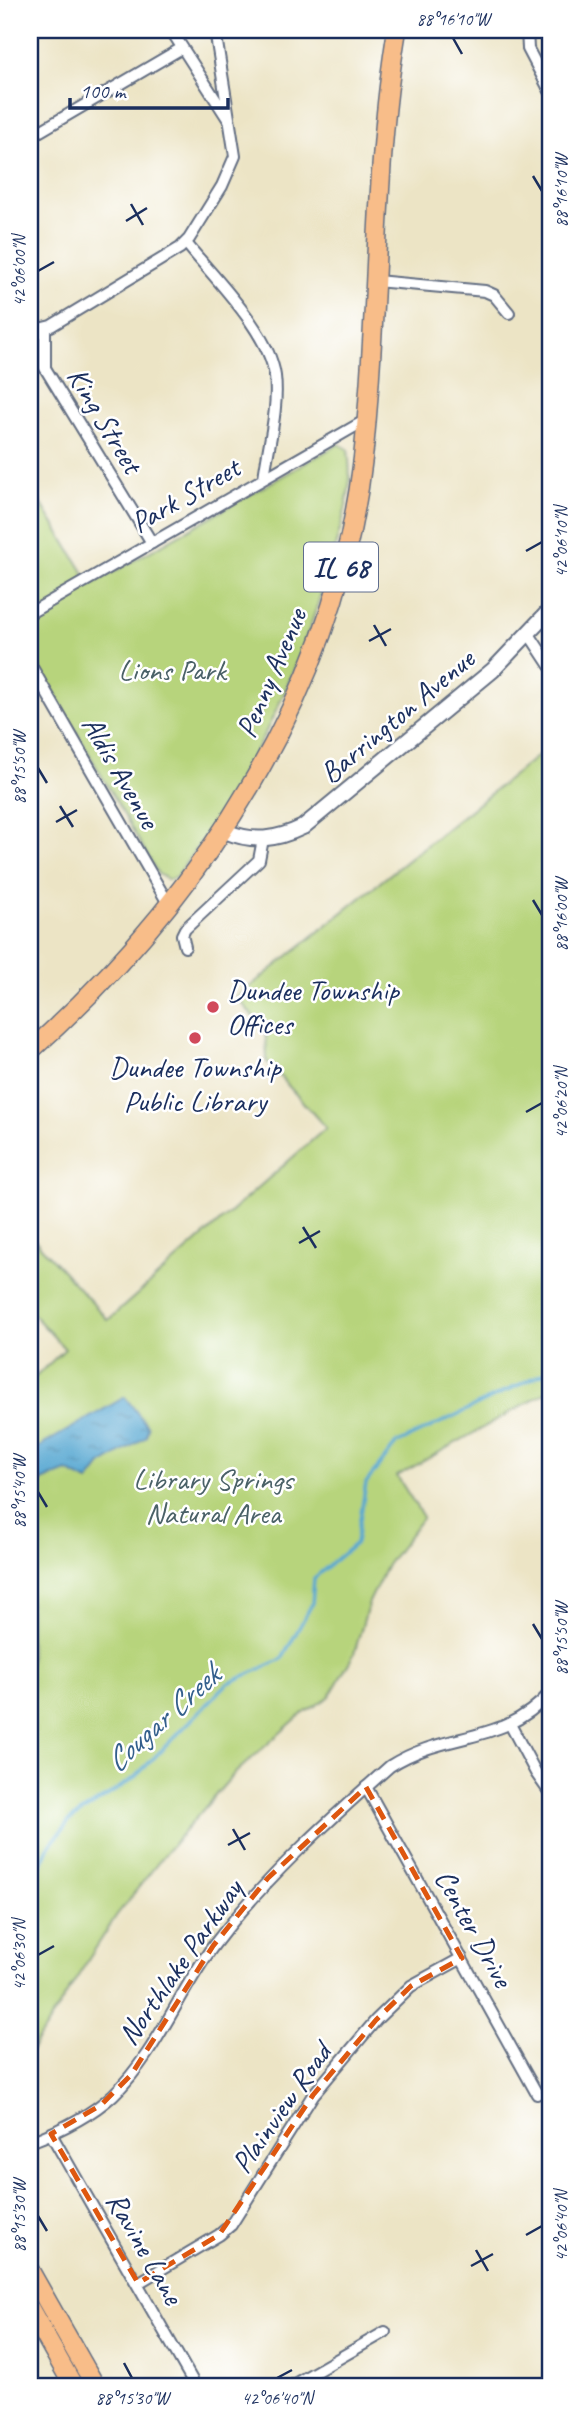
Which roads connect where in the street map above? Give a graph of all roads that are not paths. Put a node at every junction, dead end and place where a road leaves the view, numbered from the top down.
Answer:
1 (171, 30) edge
2 (215, 30) edge
3 (397, 30) edge
4 (527, 30) edge
5 (182, 48) junction
6 (550, 91) edge
7 (231, 124) junction
8 (30, 137) edge
9 (186, 243) junction
10 (376, 281) junction
11 (509, 313) dead end
12 (44, 329) junction
13 (30, 331) edge
14 (366, 420) junction
15 (264, 478) junction
16 (152, 543) junction
17 (550, 610) edge
18 (30, 613) edge
19 (529, 634) junction
20 (30, 664) edge
21 (550, 666) edge
22 (225, 831) junction
23 (263, 839) junction
24 (170, 905) junction
25 (185, 947) dead end
26 (30, 1051) edge
27 (550, 1693) edge
28 (511, 1726) junction
29 (366, 1787) junction
30 (550, 1793) edge
31 (463, 1958) junction
32 (537, 2094) dead end
33 (51, 2134) junction
34 (30, 2143) edge
35 (30, 2271) edge
36 (138, 2283) junction
37 (30, 2309) edge
38 (385, 2332) dead end
39 (74, 2387) edge
40 (96, 2387) edge
41 (196, 2387) edge
42 (289, 2387) edge

1 - 5 street
2 - 7 street
3 - 10 main road, Penny Avenue / IL 68
4 - 6 street
5 - 7 street
5 - 8 street
7 - 9 street
9 - 12 street
9 - 15 street
10 - 11 street
10 - 14 main road, Penny Avenue / IL 68
12 - 13 street
12 - 16 street, King Street
14 - 15 street, Park Street
14 - 22 main road, Penny Avenue / IL 68
15 - 16 street, Park Street
16 - 18 street, Park Street
17 - 19 street, Barrington Avenue
19 - 21 street
19 - 23 street, Barrington Avenue
20 - 24 street, Aldis Avenue
22 - 23 street, Barrington Avenue
22 - 24 main road, Penny Avenue / IL 68
23 - 25 street
24 - 26 main road, Penny Avenue / IL 68
27 - 28 street
28 - 29 street, Northlake Parkway
28 - 30 street
29 - 31 street, Center Drive
29 - 33 street, Northlake Parkway
31 - 32 street, Center Drive
31 - 36 street, Plainview Road
33 - 34 street, Northlake Parkway
33 - 36 street, Ravine Lane
35 - 40 main road
36 - 41 street, Ravine Lane
37 - 39 main road
38 - 42 street

